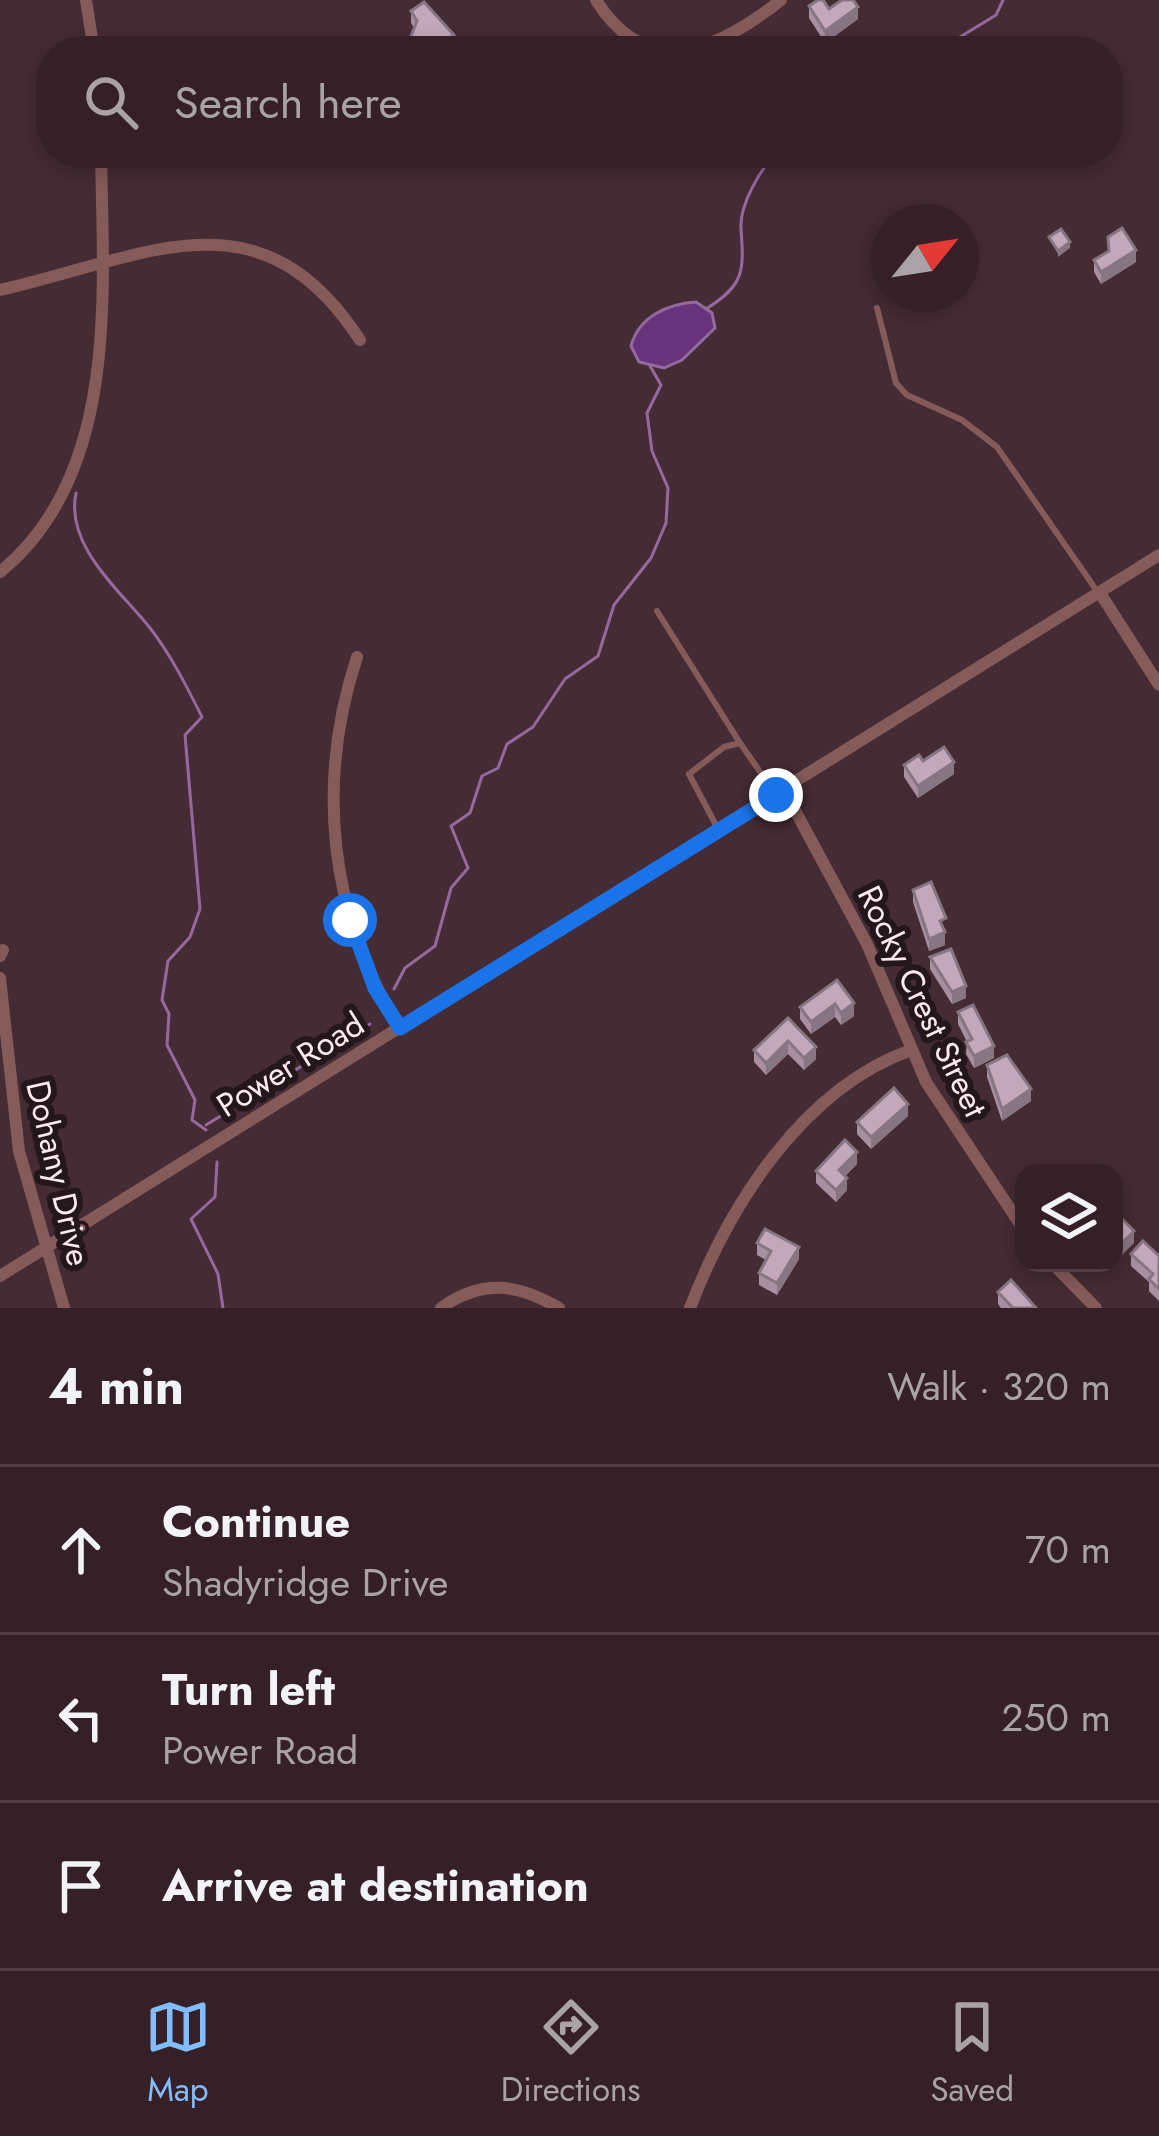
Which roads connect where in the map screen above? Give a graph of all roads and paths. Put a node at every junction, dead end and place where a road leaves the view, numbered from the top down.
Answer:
1 (86, 0) edge
2 (596, 0) edge
3 (782, 0) edge
4 (92, 36) edge
5 (623, 36) edge
6 (722, 36) edge
7 (101, 168) edge
8 (99, 265) junction
9 (0, 290) edge
10 (878, 312) edge
11 (360, 340) dead end
12 (1159, 555) edge
13 (0, 572) edge
14 (1100, 593) junction
15 (657, 611) dead end
16 (357, 657) dead end
17 (1159, 685) edge
18 (740, 743) junction
19 (780, 793) junction
20 (718, 831) junction
21 (0, 978) edge
22 (400, 1028) junction
23 (910, 1050) junction
24 (1015, 1218) edge
25 (48, 1246) junction
26 (1061, 1272) edge
27 (0, 1276) edge
28 (64, 1308) edge
29 (441, 1308) edge
30 (559, 1308) edge
31 (690, 1308) edge
32 (1096, 1308) edge

1 - 4 street
2 - 5 street
3 - 6 street
7 - 8 street
8 - 9 street
8 - 11 street
8 - 13 street
10 - 14 lane
12 - 14 street, Power Road
14 - 17 street
14 - 19 street, Power Road
15 - 18 lane
16 - 22 street
18 - 19 lane
18 - 20 lane
19 - 20 street, Power Road
19 - 23 street, Rocky Crest Street
20 - 22 street, Power Road
21 - 25 street, Dohany Drive
22 - 25 street, Power Road
23 - 24 street, Rocky Crest Street
23 - 31 street
25 - 27 street, Power Road
25 - 28 street, Dohany Drive
26 - 32 street
29 - 30 street

